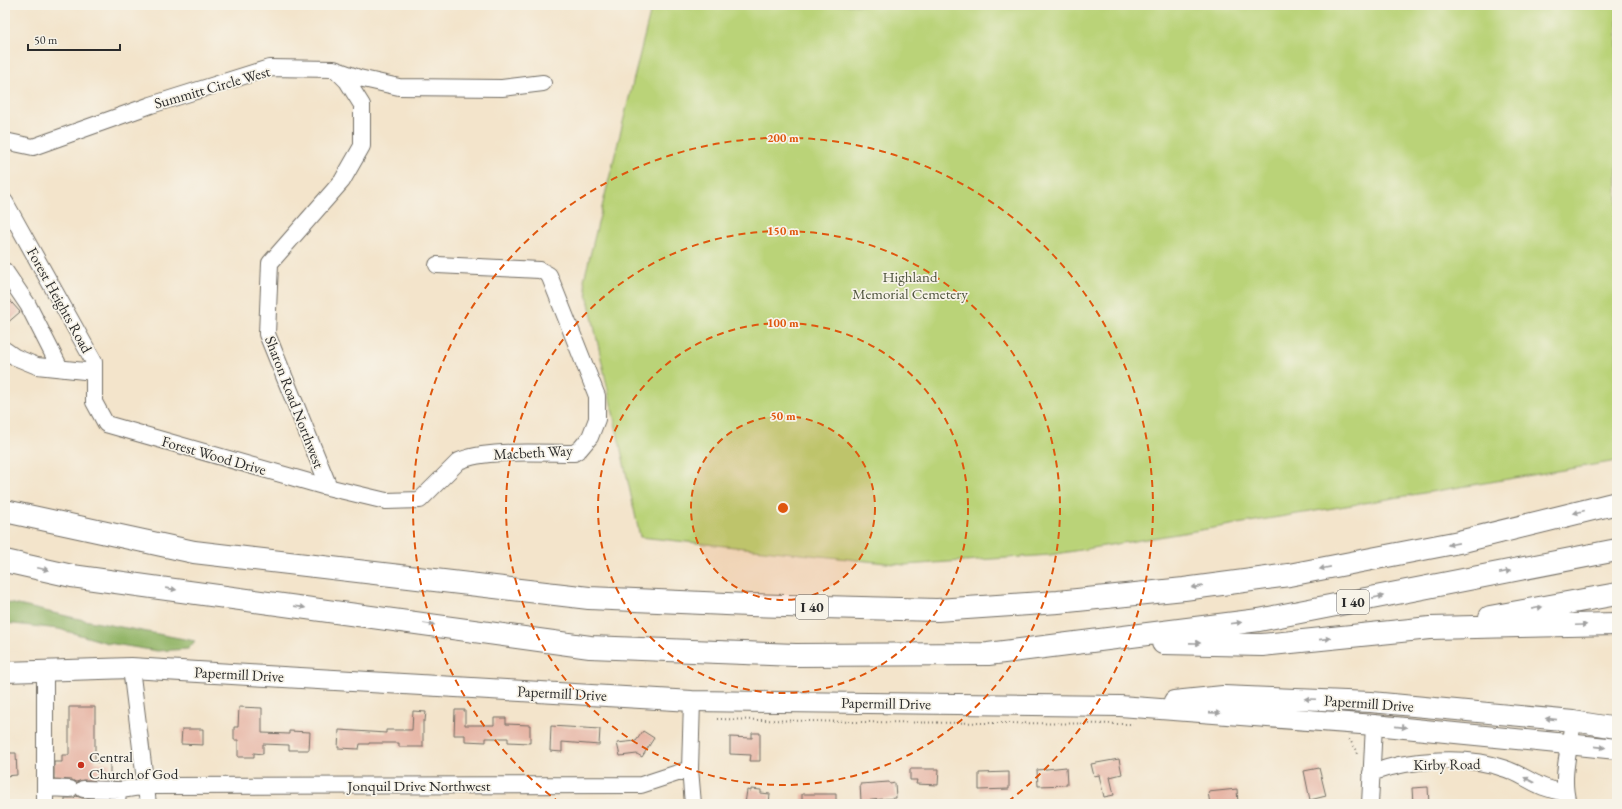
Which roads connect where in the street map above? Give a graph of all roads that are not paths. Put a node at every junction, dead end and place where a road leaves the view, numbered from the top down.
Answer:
1 (334, 69) junction
2 (543, 83) dead end
3 (5, 141) edge
4 (5, 202) edge
5 (437, 264) dead end
6 (5, 271) edge
7 (8, 355) edge
8 (60, 368) junction
9 (94, 372) junction
10 (106, 424) joint
11 (326, 486) junction
12 (1617, 503) edge
13 (5, 511) edge
14 (1617, 550) edge
15 (5, 561) edge
16 (1617, 594) edge
17 (1617, 624) edge
18 (1430, 628) junction
19 (1086, 642) junction
20 (131, 668) junction
21 (45, 671) junction
22 (5, 672) edge
23 (692, 701) junction
24 (1120, 706) junction
25 (1572, 722) junction
26 (1374, 725) junction
27 (1617, 728) edge
28 (1570, 744) junction
29 (1617, 749) edge
30 (690, 770) junction
31 (1371, 773) junction
32 (146, 786) junction
33 (45, 796) edge
34 (119, 797) edge
35 (1567, 799) edge
36 (148, 804) edge
37 (693, 804) edge
38 (1370, 804) edge

1 - 2 street, Summitt Circle West
1 - 3 street, Summitt Circle West
1 - 11 street, Sharon Road Northwest
4 - 9 street, Forest Heights Road
5 - 11 street, Macbeth Way
6 - 8 street
7 - 8 street
8 - 9 street
9 - 10 street, Forest Heights Road
10 - 11 street, Forest Wood Drive
12 -> 13 highway, I 40
19 -> 14 highway, I 40
15 -> 19 highway, I 40
18 -> 16 highway
18 -> 17 highway
19 -> 18 highway
20 - 21 main road, Papermill Drive
20 - 23 main road, Papermill Drive
20 - 32 street
21 - 22 main road, Papermill Drive
21 - 33 street
23 - 24 main road, Papermill Drive
23 - 30 street
25 -> 24 main road, Papermill Drive
24 -> 26 main road, Papermill Drive
25 - 27 main road, Papermill Drive
25 - 28 street, Kirby Road
26 -> 28 main road, Papermill Drive
26 - 31 street
28 -> 29 main road, Papermill Drive
28 - 35 street, Kirby Road
30 - 32 street, Jonquil Drive Northwest
30 - 37 street
35 -> 31 street, Kirby Road
31 - 38 street
32 - 34 street, Jonquil Drive Northwest
32 - 36 street
33 - 34 street, Jonquil Drive Northwest

